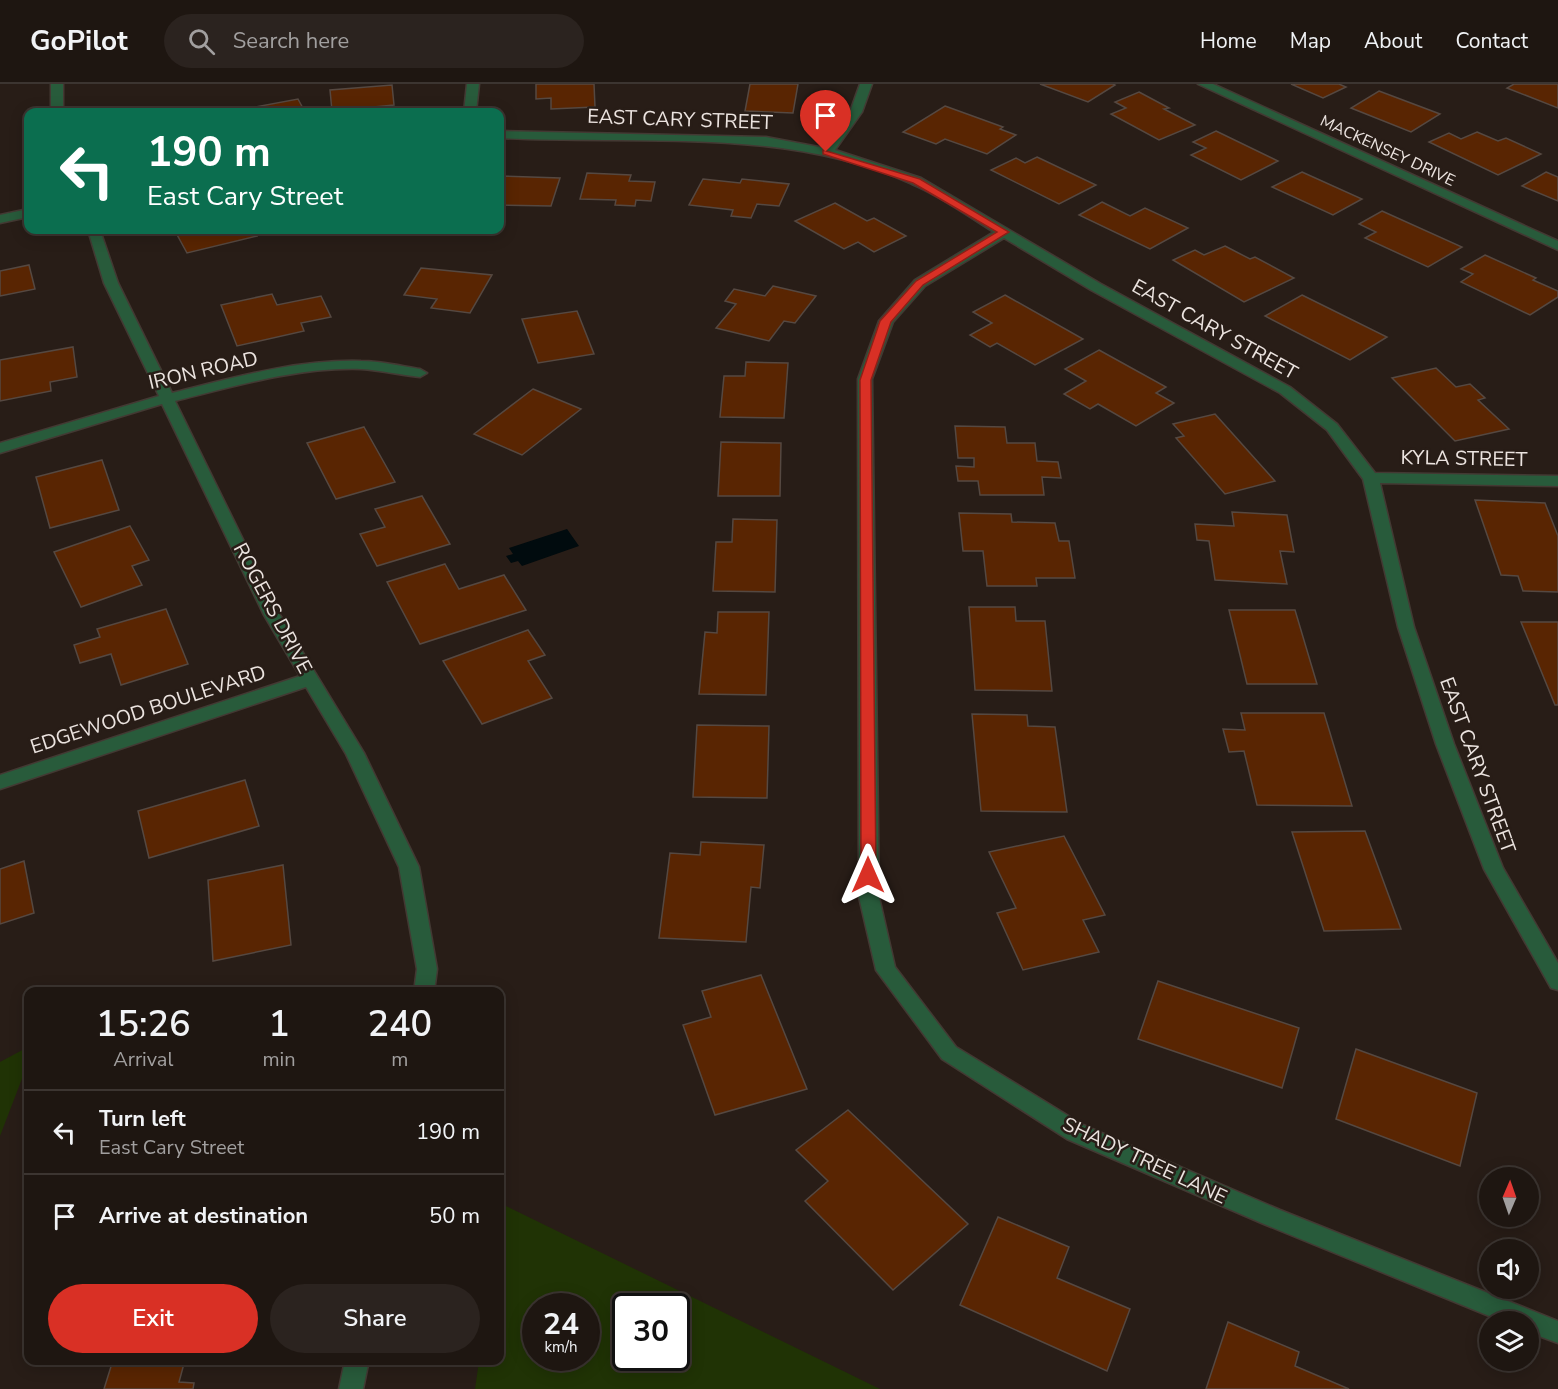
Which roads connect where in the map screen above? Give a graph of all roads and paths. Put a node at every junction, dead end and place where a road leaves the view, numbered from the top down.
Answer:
1 (57, 84) edge
2 (473, 84) edge
3 (866, 84) edge
4 (1204, 84) edge
5 (57, 108) edge
6 (471, 108) edge
7 (504, 135) edge
8 (826, 152) junction
9 (24, 214) edge
10 (0, 219) edge
11 (1004, 232) junction
12 (95, 234) edge
13 (1558, 246) edge
14 (420, 373) dead end
15 (168, 398) junction
16 (0, 448) edge
17 (1371, 478) junction
18 (1558, 481) edge
19 (310, 679) junction
20 (0, 782) edge
21 (1558, 982) edge
22 (425, 987) edge
23 (1558, 1332) edge
24 (356, 1365) edge
25 (351, 1389) edge

1 - 5 street
2 - 6 street
3 - 8 street
4 - 13 street, MACKENSEY DRIVE
7 - 8 street, EAST CARY STREET
8 - 11 street, EAST CARY STREET
9 - 10 street
11 - 17 street, EAST CARY STREET
11 - 23 street, SHADY TREE LANE
12 - 15 street, ROGERS DRIVE
14 - 15 street, IRON ROAD
15 - 16 street, IRON ROAD
15 - 19 street, ROGERS DRIVE
17 - 18 street, KYLA STREET
17 - 21 street, EAST CARY STREET
19 - 20 street, EDGEWOOD BOULEVARD
19 - 22 street, ROGERS DRIVE
24 - 25 street

